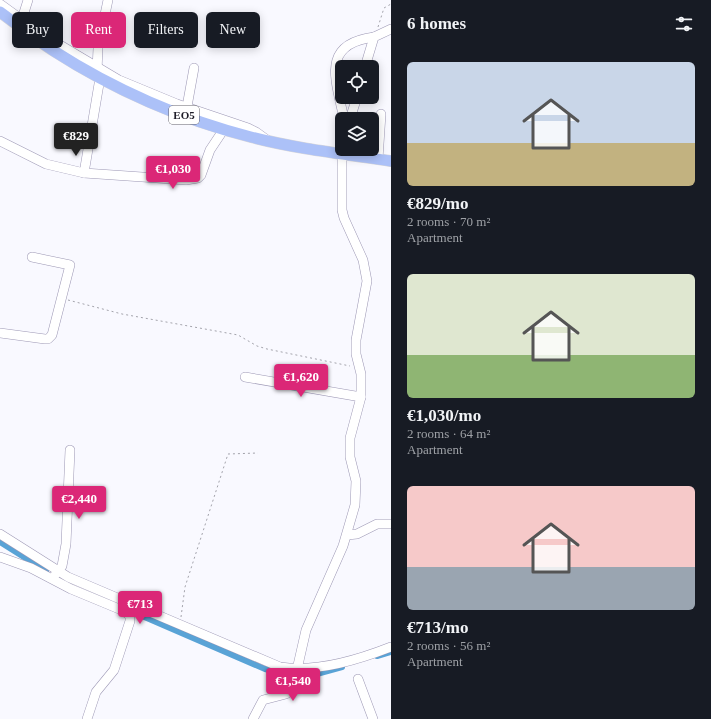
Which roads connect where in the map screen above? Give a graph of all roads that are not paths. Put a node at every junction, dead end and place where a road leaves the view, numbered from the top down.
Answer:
1 (28, 0) edge
2 (108, 0) edge
3 (0, 4) edge
4 (0, 12) edge
5 (12, 12) edge
6 (24, 12) edge
7 (391, 29) edge
8 (374, 37) junction
9 (61, 48) edge
10 (367, 60) edge
11 (194, 68) dead end
12 (98, 74) junction
13 (186, 111) junction
14 (343, 112) edge
15 (381, 114) dead end
16 (224, 130) junction
17 (0, 141) edge
18 (268, 141) junction
19 (335, 150) edge
20 (342, 156) edge
21 (364, 156) edge
22 (378, 159) junction
23 (391, 161) edge
24 (84, 173) junction
25 (32, 257) dead end
26 (0, 333) edge
27 (245, 377) dead end
28 (361, 397) junction
29 (70, 450) dead end
30 (391, 524) edge
31 (0, 534) edge
32 (347, 535) junction
33 (0, 557) edge
34 (58, 571) junction
35 (51, 579) junction
36 (391, 647) edge
37 (298, 669) junction
38 (358, 679) dead end
39 (87, 719) edge
40 (253, 719) edge
41 (373, 719) edge

1 - 6 street
2 - 12 street
3 - 5 street
4 - 12 main road, ΕΟ5
7 - 8 street
8 - 10 street
8 - 14 street
9 - 12 street
11 - 13 street
12 - 13 main road, ΕΟ5
12 - 24 street
13 - 16 main road, ΕΟ5
13 - 18 street
15 - 22 street
16 - 18 main road, ΕΟ5
16 - 24 street
17 - 24 street
18 - 19 main road, ΕΟ5
20 - 28 street
21 - 22 main road, ΕΟ5
22 - 23 main road, ΕΟ5
25 - 26 street
27 - 28 street
28 - 32 street
29 - 34 street
30 - 32 street
31 - 34 street
32 - 37 street
33 - 35 street
34 - 35 street
34 - 37 street
35 - 39 street
36 - 37 street
37 - 40 street
38 - 41 street

